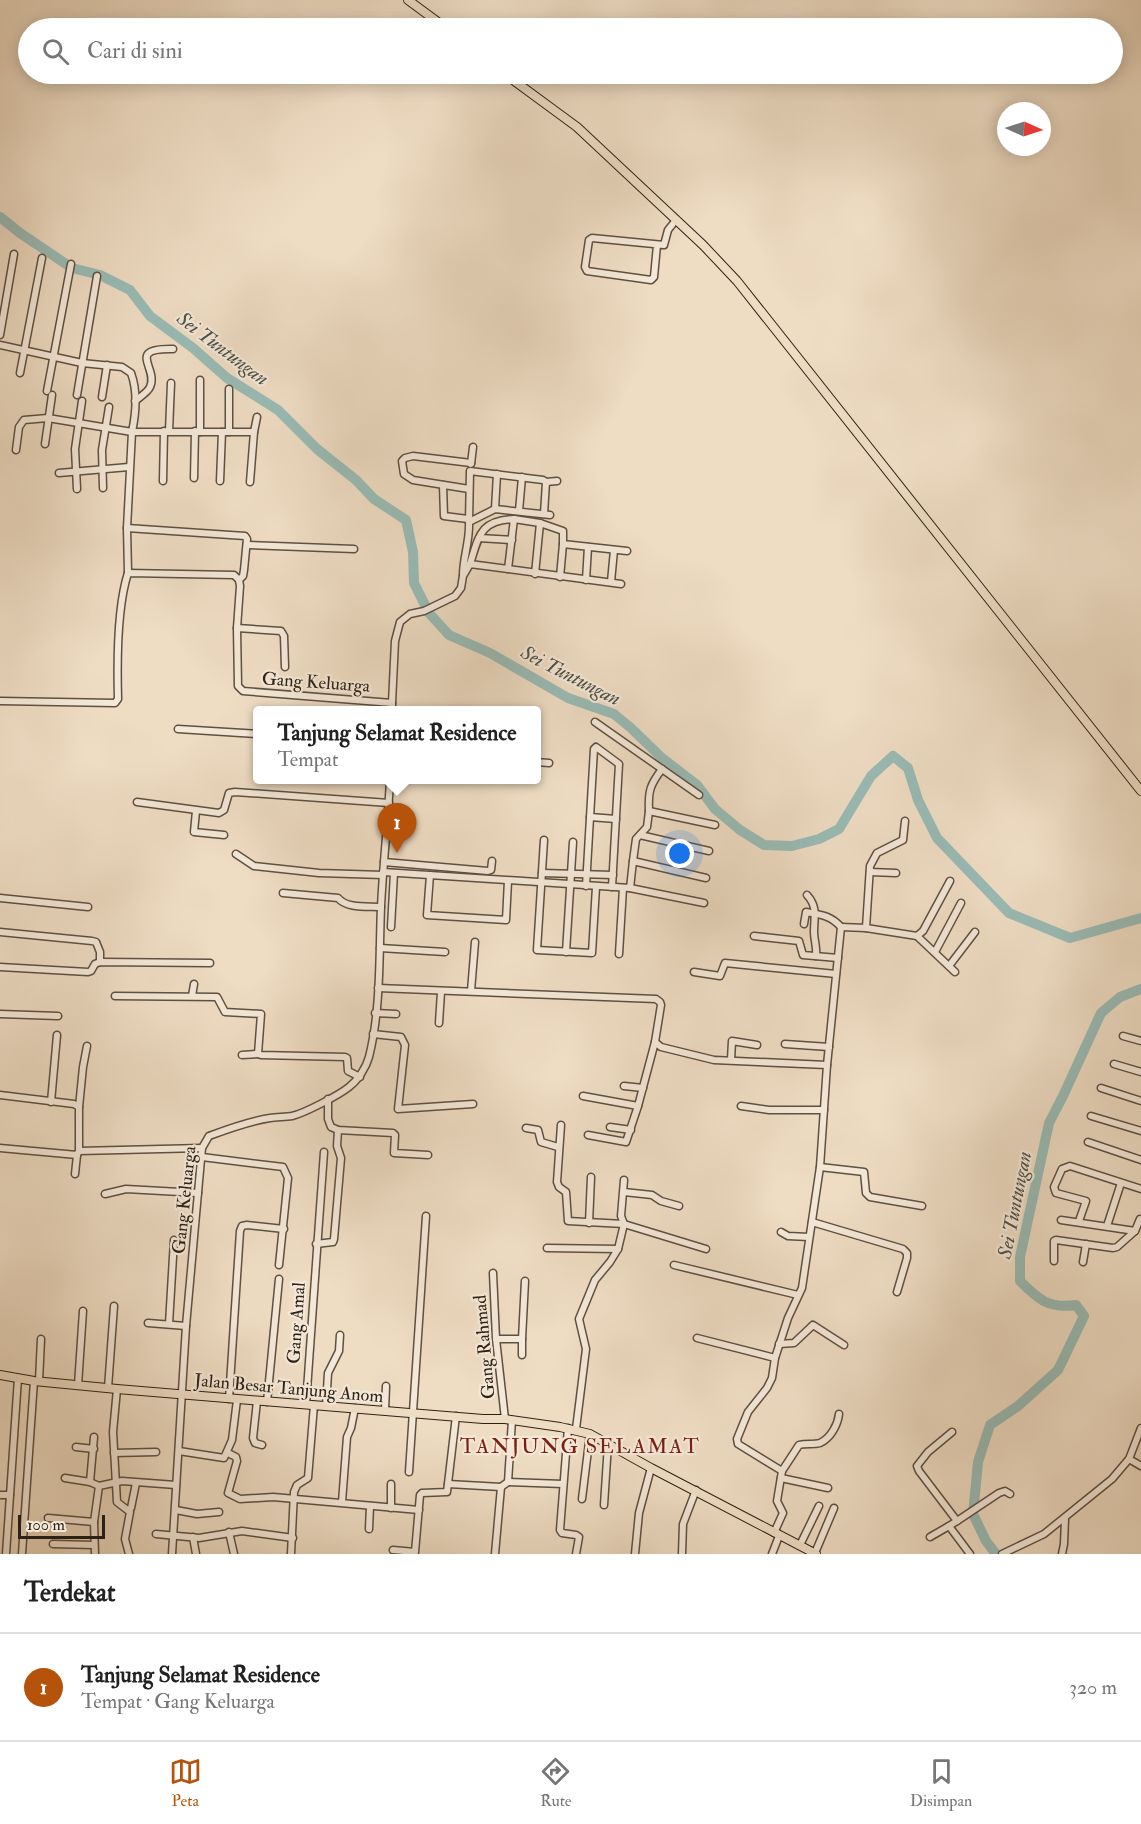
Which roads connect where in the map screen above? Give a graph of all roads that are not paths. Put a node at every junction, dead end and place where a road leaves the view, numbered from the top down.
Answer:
1 (408, 0) edge
2 (433, 18) edge
3 (519, 84) edge
4 (676, 220) junction
5 (657, 245) junction
6 (14, 254) dead end
7 (42, 258) dead end
8 (71, 264) dead end
9 (97, 276) dead end
10 (0, 335) edge
11 (0, 345) edge
12 (173, 349) dead end
13 (25, 351) junction
14 (55, 357) junction
15 (82, 363) junction
16 (107, 365) junction
17 (20, 373) dead end
18 (200, 380) dead end
19 (171, 383) dead end
20 (229, 389) dead end
21 (76, 395) dead end
22 (102, 397) dead end
23 (82, 401) dead end
24 (135, 401) junction
25 (109, 407) dead end
26 (257, 417) dead end
27 (48, 418) junction
28 (79, 423) junction
29 (106, 427) junction
30 (167, 431) junction
31 (197, 431) junction
32 (132, 432) junction
33 (226, 432) junction
34 (254, 432) junction
35 (45, 444) dead end
36 (473, 447) dead end
37 (16, 450) dead end
38 (471, 463) junction
39 (129, 467) junction
40 (102, 470) junction
41 (470, 471) junction
42 (76, 472) junction
43 (59, 473) dead end
44 (497, 474) junction
45 (522, 477) junction
46 (194, 478) dead end
47 (163, 481) dead end
48 (220, 481) dead end
49 (556, 481) dead end
50 (249, 482) dead end
51 (546, 482) junction
52 (443, 485) junction
53 (103, 488) dead end
54 (77, 489) dead end
55 (469, 489) junction
56 (495, 509) junction
57 (519, 511) junction
58 (514, 519) junction
59 (469, 520) junction
60 (540, 524) junction
61 (127, 528) junction
62 (479, 538) junction
63 (512, 540) junction
64 (563, 544) junction
65 (247, 545) junction
66 (588, 547) junction
67 (354, 549) dead end
68 (614, 550) junction
69 (627, 551) dead end
70 (470, 564) junction
71 (508, 569) junction
72 (128, 573) junction
73 (535, 574) junction
74 (463, 576) junction
75 (560, 577) junction
76 (239, 580) junction
77 (586, 580) junction
78 (610, 582) junction
79 (621, 584) dead end
80 (237, 628) junction
81 (285, 667) dead end
82 (0, 701) edge
83 (392, 702) junction
84 (392, 706) edge
85 (595, 722) dead end
86 (178, 729) dead end
87 (253, 734) edge
88 (541, 762) edge
89 (549, 763) dead end
90 (662, 769) junction
91 (390, 784) edge
92 (1141, 791) edge
93 (699, 795) dead end
94 (137, 802) dead end
95 (389, 803) junction
96 (196, 811) junction
97 (649, 811) junction
98 (590, 817) junction
99 (616, 819) junction
100 (905, 821) dead end
101 (715, 825) dead end
102 (224, 835) dead end
103 (640, 835) junction
104 (544, 840) dead end
105 (573, 842) dead end
106 (709, 851) dead end
107 (236, 854) dead end
108 (492, 861) dead end
109 (633, 861) junction
110 (384, 862) junction
111 (870, 872) junction
112 (394, 873) junction
113 (542, 873) junction
114 (571, 873) junction
115 (896, 873) dead end
116 (383, 874) junction
117 (587, 874) junction
118 (430, 875) junction
119 (613, 875) junction
120 (706, 878) dead end
121 (508, 881) junction
122 (950, 881) dead end
123 (541, 883) junction
124 (570, 885) junction
125 (586, 886) junction
126 (596, 886) junction
127 (612, 887) junction
128 (627, 888) junction
129 (283, 893) dead end
130 (807, 895) dead end
131 (0, 898) edge
132 (704, 903) dead end
133 (961, 903) dead end
134 (88, 907) dead end
135 (381, 907) junction
136 (816, 914) junction
137 (804, 924) dead end
138 (391, 927) dead end
139 (841, 927) junction
140 (866, 928) junction
141 (0, 932) edge
142 (975, 932) dead end
143 (754, 936) dead end
144 (917, 936) junction
145 (475, 942) dead end
146 (380, 948) junction
147 (445, 952) dead end
148 (566, 952) junction
149 (935, 952) junction
150 (619, 954) dead end
151 (816, 956) junction
152 (838, 958) junction
153 (100, 962) junction
154 (210, 963) dead end
155 (949, 966) junction
156 (0, 967) edge
157 (694, 972) dead end
158 (955, 972) dead end
159 (836, 974) junction
160 (194, 984) dead end
161 (378, 988) junction
162 (471, 991) junction
163 (441, 992) junction
164 (115, 996) dead end
165 (192, 996) junction
166 (375, 1013) junction
167 (0, 1014) edge
168 (396, 1014) dead end
169 (58, 1016) dead end
170 (439, 1023) dead end
171 (373, 1034) junction
172 (57, 1035) dead end
173 (1123, 1036) dead end
174 (1141, 1041) edge
175 (654, 1042) junction
176 (785, 1044) dead end
177 (757, 1045) dead end
178 (87, 1046) dead end
179 (829, 1047) junction
180 (258, 1053) junction
181 (242, 1055) dead end
182 (731, 1060) junction
183 (1114, 1064) dead end
184 (827, 1065) junction
185 (1141, 1072) edge
186 (358, 1078) junction
187 (624, 1086) dead end
188 (643, 1088) junction
189 (1101, 1088) dead end
190 (0, 1095) edge
191 (583, 1096) dead end
192 (328, 1099) junction
193 (51, 1101) junction
194 (1141, 1101) edge
195 (473, 1104) dead end
196 (638, 1106) junction
197 (741, 1106) dead end
198 (79, 1107) junction
199 (824, 1110) junction
200 (1091, 1116) dead end
201 (561, 1125) dead end
202 (610, 1127) dead end
203 (526, 1128) dead end
204 (338, 1130) junction
205 (631, 1130) junction
206 (1141, 1131) edge
207 (588, 1135) dead end
208 (1089, 1142) dead end
209 (558, 1147) junction
210 (0, 1148) edge
211 (202, 1148) junction
212 (324, 1152) dead end
213 (78, 1153) junction
214 (428, 1155) dead end
215 (202, 1157) junction
216 (1141, 1160) edge
217 (820, 1167) junction
218 (75, 1174) dead end
219 (591, 1177) dead end
220 (624, 1180) dead end
221 (1121, 1183) junction
222 (1141, 1189) edge
223 (624, 1192) junction
224 (198, 1193) junction
225 (105, 1194) dead end
226 (679, 1206) dead end
227 (922, 1206) dead end
228 (426, 1216) dead end
229 (1141, 1218) edge
230 (1060, 1220) dead end
231 (1079, 1221) junction
232 (589, 1222) junction
233 (813, 1222) junction
234 (624, 1224) junction
235 (1107, 1226) junction
236 (284, 1229) junction
237 (1135, 1231) junction
238 (781, 1232) dead end
239 (809, 1237) junction
240 (174, 1240) dead end
241 (316, 1244) junction
242 (1086, 1244) junction
243 (547, 1248) dead end
244 (618, 1249) junction
245 (706, 1249) dead end
246 (1054, 1261) dead end
247 (1083, 1262) dead end
248 (279, 1265) dead end
249 (674, 1265) dead end
250 (493, 1273) dead end
251 (279, 1279) dead end
252 (525, 1281) dead end
253 (897, 1292) dead end
254 (798, 1295) junction
255 (114, 1306) dead end
256 (83, 1311) dead end
257 (148, 1323) dead end
258 (169, 1324) junction
259 (186, 1326) junction
260 (340, 1335) dead end
261 (697, 1338) dead end
262 (42, 1339) dead end
263 (496, 1339) junction
264 (522, 1339) junction
265 (779, 1344) junction
266 (844, 1345) dead end
267 (522, 1355) dead end
268 (775, 1358) junction
269 (0, 1375) edge
270 (18, 1378) junction
271 (37, 1381) junction
272 (78, 1385) junction
273 (386, 1386) dead end
274 (108, 1388) junction
275 (117, 1389) junction
276 (182, 1394) junction
277 (233, 1399) junction
278 (257, 1401) junction
279 (267, 1402) junction
280 (310, 1405) junction
281 (326, 1406) junction
282 (355, 1408) junction
283 (384, 1411) junction
284 (414, 1413) junction
285 (839, 1414) dead end
286 (456, 1416) junction
287 (508, 1420) junction
288 (1141, 1428) edge
289 (572, 1429) junction
290 (952, 1432) dead end
291 (590, 1434) junction
292 (94, 1437) dead end
293 (608, 1444) junction
294 (262, 1445) dead end
295 (75, 1447) dead end
296 (94, 1449) junction
297 (179, 1451) junction
298 (156, 1452) dead end
299 (228, 1453) junction
300 (114, 1454) junction
301 (1129, 1459) junction
302 (1141, 1466) edge
303 (651, 1468) junction
304 (409, 1472) dead end
305 (782, 1474) junction
306 (65, 1478) dead end
307 (117, 1481) junction
308 (90, 1482) junction
309 (508, 1482) junction
310 (136, 1483) junction
311 (391, 1484) dead end
312 (448, 1484) junction
313 (563, 1484) junction
314 (176, 1485) junction
315 (99, 1486) junction
316 (501, 1487) junction
317 (828, 1488) dead end
318 (696, 1490) junction
319 (1010, 1494) dead end
320 (0, 1495) edge
321 (10, 1496) junction
322 (294, 1499) junction
323 (582, 1499) dead end
324 (342, 1502) junction
325 (604, 1505) dead end
326 (370, 1506) junction
327 (819, 1506) dead end
328 (131, 1508) dead end
329 (390, 1508) junction
330 (834, 1508) dead end
331 (176, 1510) junction
332 (419, 1510) junction
333 (219, 1512) dead end
334 (48, 1518) dead end
335 (1065, 1519) junction
336 (957, 1521) junction
337 (94, 1522) junction
338 (948, 1526) junction
339 (369, 1529) dead end
340 (229, 1532) junction
341 (156, 1534) dead end
342 (777, 1534) junction
343 (173, 1535) junction
344 (193, 1537) junction
345 (930, 1537) dead end
346 (293, 1538) junction
347 (53, 1544) dead end
348 (94, 1545) junction
349 (800, 1545) junction
350 (393, 1550) dead end
351 (1004, 1553) edge
352 (6, 1554) edge
353 (22, 1554) edge
354 (95, 1554) edge
355 (129, 1554) edge
356 (172, 1554) edge
357 (196, 1554) edge
358 (234, 1554) edge
359 (291, 1554) edge
360 (495, 1554) edge
361 (576, 1554) edge
362 (635, 1554) edge
363 (682, 1554) edge
364 (772, 1554) edge
365 (816, 1554) edge
366 (970, 1554) edge
367 (1062, 1554) edge

1 - 2 main road
3 - 4 main road
4 - 5 street
4 - 92 main road
5 - 5 street
6 - 10 street
7 - 13 street
8 - 14 street
9 - 15 street
11 - 13 street
12 - 24 street
13 - 14 street
13 - 17 street
14 - 15 street
14 - 27 street
15 - 16 street
15 - 21 street
16 - 22 street
16 - 24 street
18 - 31 street
19 - 30 street
20 - 33 street
23 - 28 street
24 - 32 street
25 - 29 street
26 - 34 street
27 - 28 street
27 - 35 street
27 - 37 street
28 - 29 street
28 - 42 street
29 - 32 street
29 - 40 street
30 - 31 street
30 - 32 street
30 - 47 street
31 - 33 street
31 - 46 street
32 - 39 street
33 - 34 street
33 - 48 street
34 - 50 street
36 - 38 street
38 - 41 street
38 - 52 street
39 - 40 street
39 - 61 street
40 - 42 street
40 - 53 street
41 - 44 street
41 - 55 street
42 - 43 street
42 - 54 street
44 - 45 street
44 - 56 street
45 - 51 street
45 - 57 street
49 - 51 street
51 - 57 street
52 - 55 street
52 - 59 street
55 - 59 street
56 - 57 street
56 - 59 street
58 - 60 street
58 - 62 street
58 - 63 street
59 - 74 street
60 - 64 street
60 - 73 street
61 - 65 street
61 - 72 street
62 - 63 street
62 - 70 street, Gang Keluarga
63 - 71 street
64 - 66 street
64 - 75 street
65 - 67 street
65 - 76 street, Gang Keluarga
66 - 68 street
66 - 77 street
68 - 69 street
68 - 78 street
70 - 71 street
70 - 74 street, Gang Keluarga
71 - 73 street
72 - 76 street
72 - 82 street
73 - 75 street
74 - 83 street, Gang Keluarga
75 - 77 street
76 - 80 street, Gang Keluarga
77 - 78 street
78 - 79 street
80 - 81 street
80 - 83 street, Gang Keluarga
83 - 84 street, Gang Keluarga
85 - 90 street
86 - 87 street
88 - 89 street
90 - 93 street
90 - 97 street
91 - 95 street, Gang Keluarga
94 - 96 street
95 - 96 street
95 - 110 street, Gang Keluarga
96 - 102 street
97 - 101 street
97 - 103 street
98 - 99 street
98 - 99 street
98 - 117 street
99 - 119 street
100 - 111 street
103 - 106 street
103 - 109 street
104 - 113 street
105 - 114 street
107 - 116 street
108 - 110 street
109 - 120 street
109 - 128 street
110 - 116 street, Gang Keluarga
111 - 115 street
111 - 140 street
112 - 116 street
112 - 118 street
112 - 138 street
113 - 114 street
113 - 123 street
114 - 117 street
114 - 124 street
116 - 135 street, Gang Keluarga
117 - 119 street
117 - 125 street
118 - 121 street
118 - 121 street
119 - 127 street
121 - 123 street
122 - 144 street
123 - 124 street
123 - 148 street
124 - 125 street
124 - 148 street
125 - 126 street
126 - 127 street
126 - 148 street
127 - 128 street
128 - 132 street
128 - 150 street
129 - 135 street
130 - 136 street
131 - 134 street
133 - 149 street
135 - 146 street, Gang Keluarga
136 - 137 street
136 - 139 street
136 - 151 street
139 - 140 street
139 - 152 street
140 - 144 street
141 - 153 street
142 - 155 street
143 - 151 street
144 - 149 street
145 - 162 street
146 - 147 street
146 - 161 street, Gang Keluarga
149 - 155 street
151 - 152 street
152 - 159 street
153 - 154 street
153 - 156 street
155 - 158 street
157 - 159 street
159 - 179 street
160 - 165 street
161 - 163 street
161 - 166 street, Gang Keluarga
162 - 163 street
162 - 175 street
163 - 170 street
164 - 165 street
165 - 180 street
166 - 168 street
166 - 171 street, Gang Keluarga
167 - 169 street
171 - 186 street, Gang Keluarga
171 - 195 street
172 - 193 street
173 - 174 street
175 - 182 street
175 - 188 street
176 - 179 street
177 - 182 street
178 - 198 street
179 - 184 street
180 - 181 street
180 - 186 street
182 - 184 street
183 - 185 street
184 - 199 street
186 - 192 street, Gang Keluarga
187 - 188 street
188 - 196 street
189 - 194 street
190 - 193 street
191 - 196 street
192 - 204 street
192 - 211 street, Gang Keluarga
193 - 198 street
196 - 205 street
197 - 199 street
198 - 213 street
199 - 217 street
200 - 206 street
201 - 209 street
202 - 205 street
203 - 209 street
204 - 214 street
204 - 241 street
205 - 207 street
208 - 216 street
209 - 232 street
210 - 213 street
211 - 213 street
211 - 215 street, Gang Keluarga
212 - 241 street, Gang Amal
213 - 218 street
215 - 224 street, Gang Keluarga
215 - 236 street
217 - 227 street
217 - 233 street
219 - 232 street
220 - 223 street
221 - 222 street
221 - 231 street
221 - 235 street
223 - 226 street
223 - 234 street
224 - 225 street
224 - 259 street, Gang Keluarga
228 - 284 street
229 - 237 street
230 - 231 street
231 - 235 street
232 - 234 street
233 - 239 street
233 - 253 street
234 - 244 street
234 - 245 street
235 - 237 street
236 - 248 street
236 - 277 street
237 - 242 street
238 - 239 street
239 - 254 street
240 - 258 street
241 - 280 street, Gang Amal
242 - 246 street
242 - 247 street
243 - 244 street
244 - 289 street
249 - 254 street
250 - 263 street, Gang Rahmad
251 - 279 street
252 - 264 street
254 - 265 street
255 - 274 street
256 - 272 street
257 - 258 street
258 - 259 street
259 - 276 street, Gang Keluarga
260 - 281 street
261 - 268 street
262 - 271 street
263 - 264 street
263 - 287 street, Gang Rahmad
264 - 267 street
265 - 266 street
265 - 268 street
268 - 305 street
269 - 270 main road, Jalan Besar Tanjung Anom
270 - 271 main road, Jalan Besar Tanjung Anom
270 - 321 street
271 - 272 main road, Jalan Besar Tanjung Anom
271 - 353 street
272 - 274 main road, Jalan Besar Tanjung Anom
273 - 283 street
274 - 275 main road, Jalan Besar Tanjung Anom
275 - 276 main road, Jalan Besar Tanjung Anom
275 - 300 street
276 - 277 main road, Jalan Besar Tanjung Anom
276 - 297 street, Gang Keluarga
277 - 278 main road, Jalan Besar Tanjung Anom
277 - 299 street
278 - 279 main road, Jalan Besar Tanjung Anom
278 - 294 street
279 - 280 main road, Jalan Besar Tanjung Anom
280 - 281 main road, Jalan Besar Tanjung Anom
280 - 322 street, Gang Amal
281 - 282 main road, Jalan Besar Tanjung Anom
282 - 283 main road, Jalan Besar Tanjung Anom
282 - 324 street
283 - 284 main road, Jalan Besar Tanjung Anom
284 - 286 main road, Jalan Besar Tanjung Anom
284 - 304 street
285 - 305 street
286 - 287 main road, Jalan Besar Tanjung Anom
286 - 312 street
287 - 289 main road, Jalan Besar Tanjung Anom
287 - 309 street, Gang Rahmad
288 - 301 street
289 - 291 main road, Jalan Besar Tanjung Anom
289 - 313 street
290 - 336 street
291 - 293 main road, Jalan Besar Tanjung Anom
291 - 323 street
292 - 296 street
293 - 303 main road, Jalan Besar Tanjung Anom
293 - 325 street
295 - 296 street
296 - 308 street
297 - 299 street
297 - 314 street, Gang Keluarga
298 - 300 street
299 - 322 street
300 - 307 street
301 - 302 street
301 - 335 street
303 - 318 main road, Jalan Besar Tanjung Anom
303 - 362 street
305 - 317 street
305 - 342 street
306 - 308 street
307 - 310 street
307 - 315 street
307 - 355 street
308 - 315 street
309 - 313 street
309 - 316 street
310 - 314 street
310 - 328 street
311 - 329 street
312 - 316 street
312 - 332 street
313 - 361 street
314 - 331 street, Gang Keluarga
315 - 337 street
316 - 360 street
318 - 342 main road, Jalan Besar Tanjung Anom
318 - 363 street
319 - 336 street
320 - 321 street
321 - 352 street
322 - 324 street
322 - 346 street
324 - 326 street
326 - 329 street
326 - 339 street
327 - 349 street
329 - 332 street
330 - 365 street
331 - 333 street
331 - 343 street, Gang Keluarga
332 - 350 street
334 - 337 street
335 - 351 street
335 - 367 street
336 - 338 street
337 - 348 street
338 - 345 street
338 - 366 street
340 - 344 street
340 - 346 street
340 - 358 street
341 - 343 street
342 - 349 main road, Jalan Besar Tanjung Anom
342 - 364 street
343 - 344 street
343 - 356 street, Gang Keluarga
344 - 357 street
346 - 359 street
347 - 348 street
348 - 354 street
349 - 365 main road, Jalan Besar Tanjung Anom

